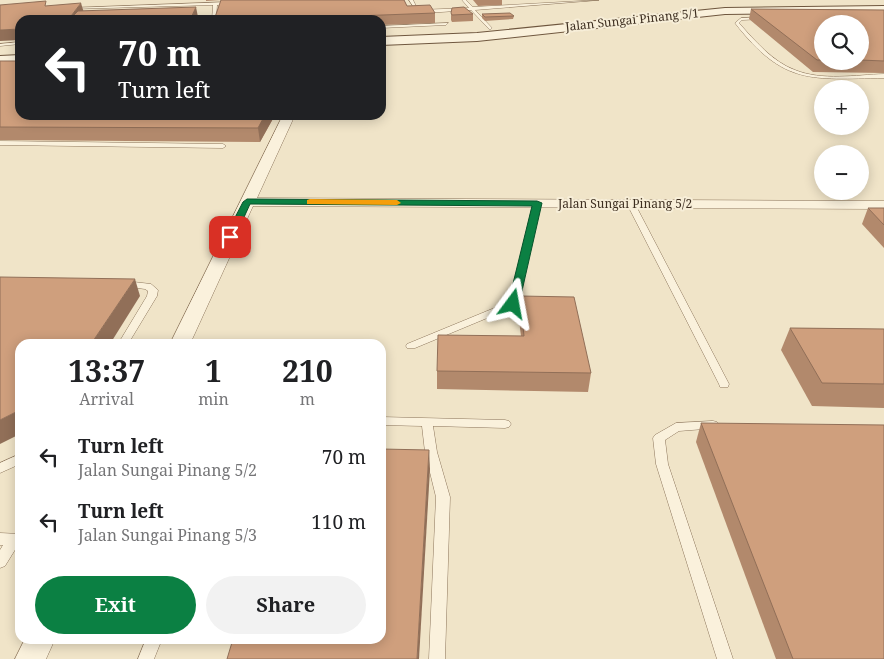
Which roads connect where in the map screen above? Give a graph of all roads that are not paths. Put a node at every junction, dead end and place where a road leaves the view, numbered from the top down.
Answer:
1 (411, 0) edge
2 (464, 0) edge
3 (597, 0) edge
4 (235, 3) edge
5 (215, 4) junction
6 (884, 5) edge
7 (68, 8) edge
8 (884, 9) edge
9 (471, 10) junction
10 (439, 12) junction
11 (214, 15) edge
12 (766, 18) edge
13 (386, 27) edge
14 (449, 28) junction
15 (490, 29) junction
16 (386, 35) edge
17 (386, 41) edge
18 (15, 44) edge
19 (0, 45) edge
20 (15, 54) edge
21 (0, 55) edge
22 (15, 59) edge
23 (0, 60) edge
24 (884, 76) edge
25 (287, 120) edge
26 (0, 143) edge
27 (223, 146) dead end
28 (247, 202) junction
29 (537, 203) junction
30 (631, 204) junction
31 (884, 205) edge
32 (117, 284) edge
33 (126, 339) edge
34 (182, 339) edge
35 (412, 346) dead end
36 (724, 384) dead end
37 (386, 420) edge
38 (426, 422) junction
39 (505, 424) dead end
40 (730, 425) edge
41 (15, 460) edge
42 (0, 468) edge
43 (11, 539) edge
44 (0, 562) edge
45 (38, 644) edge
46 (152, 644) edge
47 (30, 659) edge
48 (146, 659) edge
49 (436, 659) edge
50 (725, 659) edge

1 - 10 lane
2 - 9 lane
3 - 9 lane
4 - 5 lane
5 - 7 lane
5 - 11 lane
6 - 15 street, Jalan Sungai Pinang 5/1
8 - 17 street, Jalan Sungai Pinang 5/1
9 - 10 lane
9 - 15 lane
10 - 14 lane
12 - 24 lane
13 - 14 lane
14 - 15 street, Jalan Sungai Pinang 5/1
14 - 16 street, Jalan Sungai Pinang 5/1
18 - 19 lane
20 - 21 street
22 - 23 street
25 - 28 street
26 - 27 lane
28 - 29 street, Jalan Sungai Pinang 5/2
28 - 34 street
29 - 30 street, Jalan Sungai Pinang 5/2
29 - 35 lane
30 - 31 street, Jalan Sungai Pinang 5/2
30 - 36 lane
32 - 33 lane
37 - 38 lane
38 - 39 lane
38 - 49 lane
40 - 50 lane
41 - 42 lane
43 - 44 lane
45 - 47 street
46 - 48 lane

